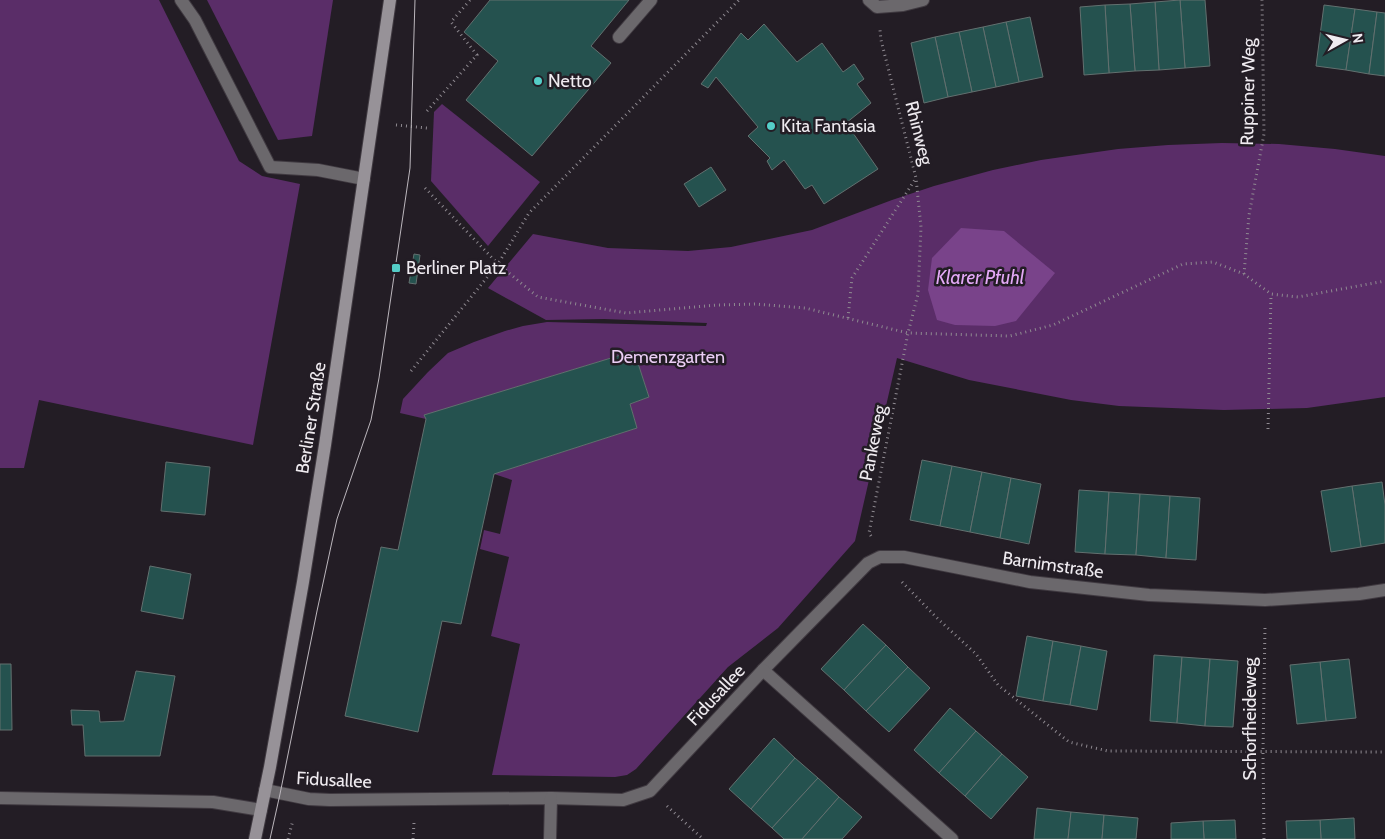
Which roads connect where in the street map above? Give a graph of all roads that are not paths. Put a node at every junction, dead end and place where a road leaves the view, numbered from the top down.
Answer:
1 (181, 0) edge
2 (390, 0) edge
3 (651, 0) edge
4 (923, 0) edge
5 (873, 4) edge
6 (619, 37) dead end
7 (364, 178) junction
8 (1385, 590) edge
9 (763, 670) junction
10 (265, 790) junction
11 (0, 798) edge
12 (551, 798) junction
13 (261, 810) junction
14 (255, 839) edge
15 (550, 839) edge
16 (952, 839) edge

1 - 7 street
2 - 7 street, Berliner Straße
3 - 6 street
4 - 5 street
7 - 10 street, Berliner Straße
8 - 9 street, Barnimstraße
9 - 12 street, Fidusallee
9 - 16 street, Fidusallee
10 - 12 street, Fidusallee
10 - 13 street, Berliner Straße
11 - 13 street
12 - 15 street
13 - 14 street, Berliner Straße

